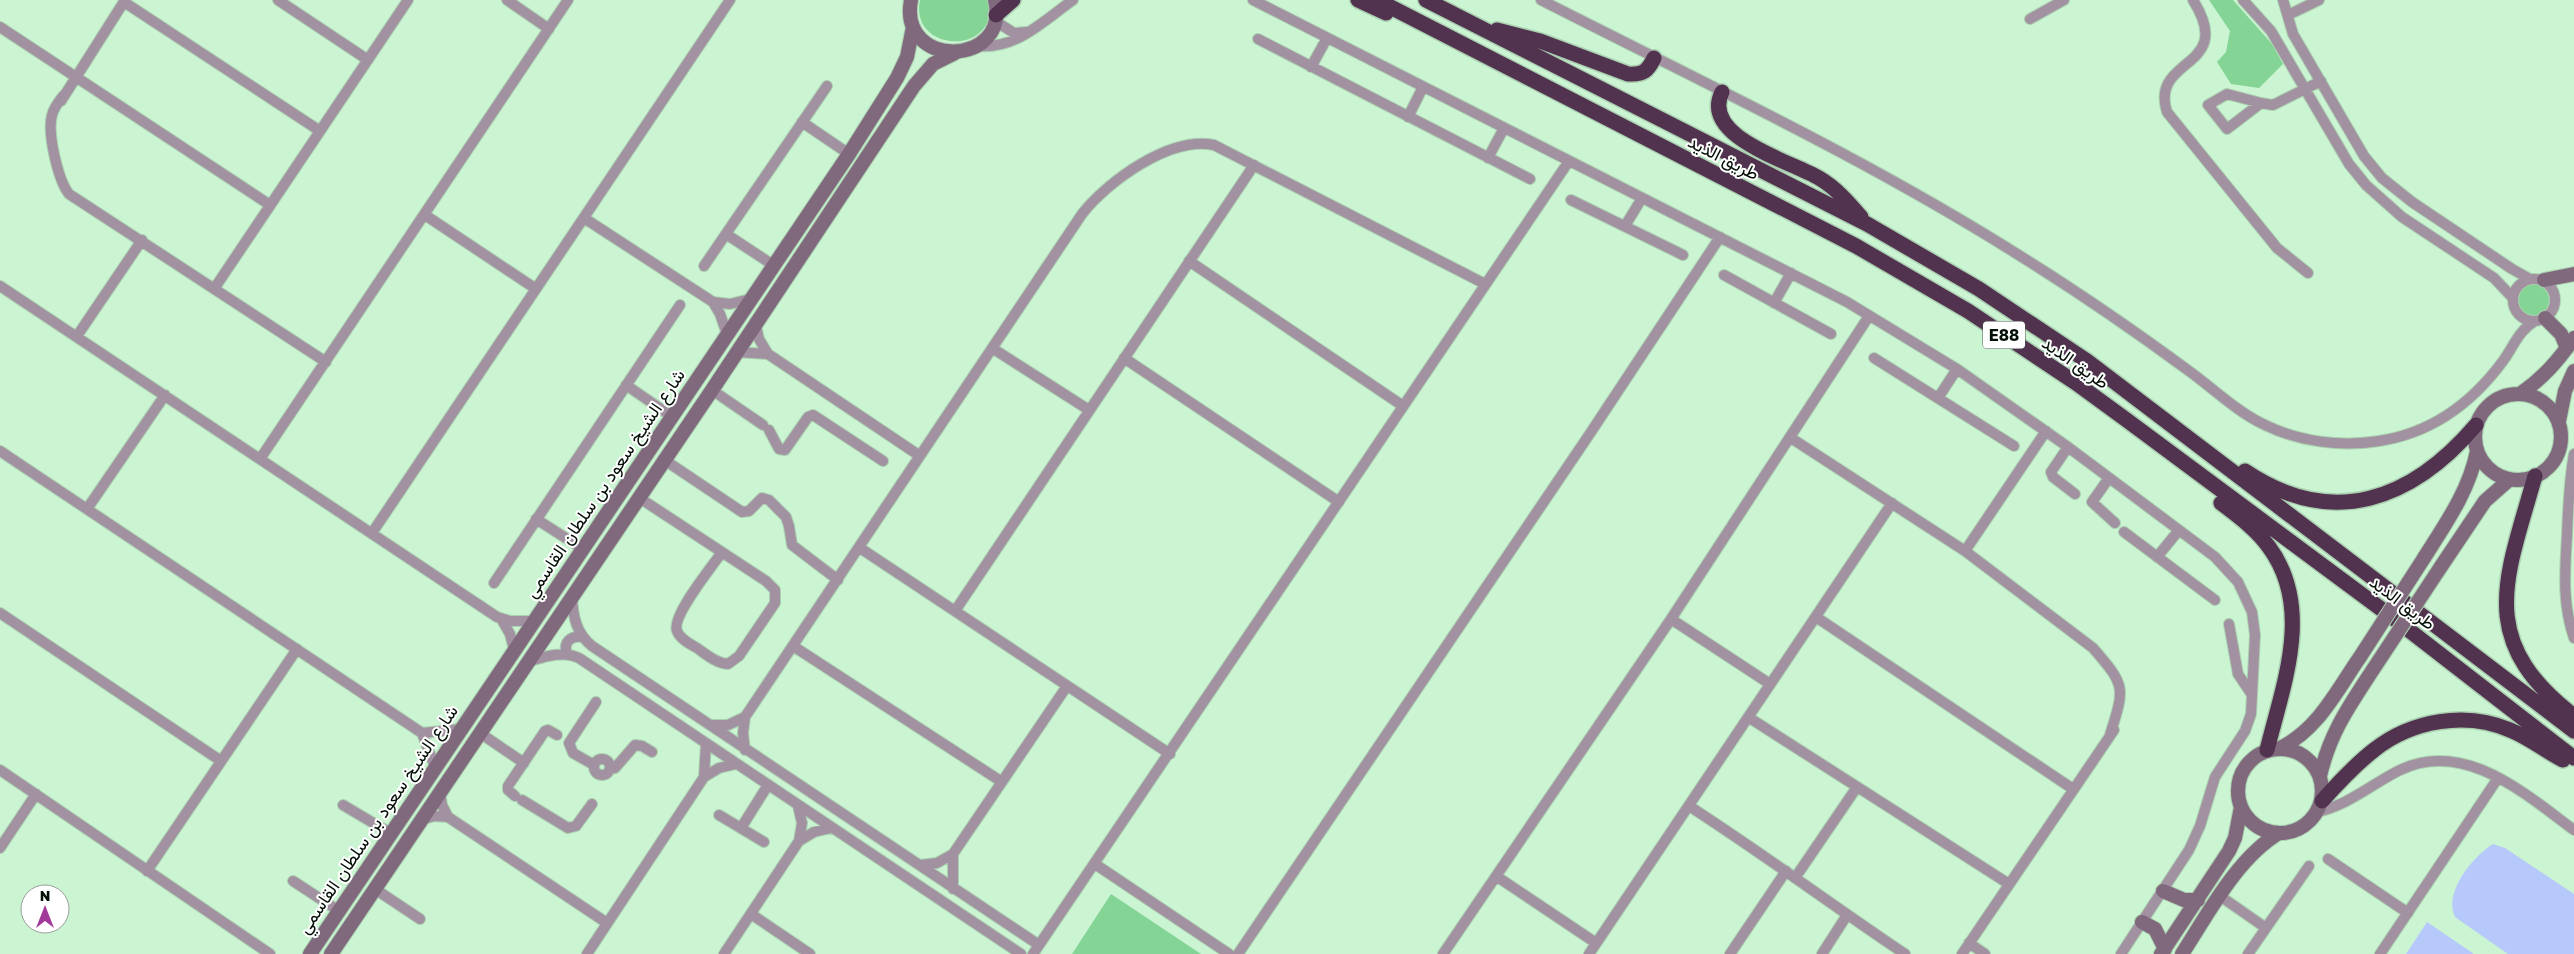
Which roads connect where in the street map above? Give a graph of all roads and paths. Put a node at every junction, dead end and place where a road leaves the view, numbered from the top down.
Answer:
1 (278, 0) edge
2 (408, 0) edge
3 (506, 0) edge
4 (568, 0) edge
5 (911, 0) edge
6 (1013, 0) edge
7 (1073, 0) edge
8 (1253, 0) edge
9 (1358, 0) edge
10 (1377, 0) edge
11 (1426, 0) edge
12 (1434, 0) edge
13 (1541, 0) edge
14 (2064, 0) edge
15 (2193, 0) edge
16 (2243, 0) edge
17 (2283, 0) edge
18 (2319, 0) edge
19 (125, 1) edge
20 (729, 1) edge
21 (996, 12) edge
22 (1456, 15) junction
23 (2288, 15) junction
24 (2030, 19) dead end
25 (913, 26) junction
26 (0, 27) edge
27 (1482, 28) junction
28 (549, 29) junction
29 (1030, 30) junction
30 (1444, 35) junction
31 (1327, 38) junction
32 (1258, 40) dead end
33 (977, 46) junction
34 (955, 53) junction
35 (1654, 58) junction
36 (368, 60) junction
37 (1311, 67) junction
38 (76, 75) junction
39 (2321, 81) junction
40 (827, 86) dead end
41 (1423, 86) junction
42 (2305, 90) junction
43 (1722, 92) junction
44 (2261, 103) junction
45 (1408, 117) junction
46 (802, 122) junction
47 (1504, 128) junction
48 (320, 131) junction
49 (849, 154) junction
50 (1488, 158) junction
51 (1569, 160) junction
52 (1254, 165) junction
53 (1530, 179) dead end
54 (1642, 198) junction
55 (1571, 200) dead end
56 (270, 205) junction
57 (425, 215) junction
58 (584, 218) junction
59 (1867, 224) junction
60 (1625, 226) junction
61 (726, 234) junction
62 (1720, 237) junction
63 (142, 240) junction
64 (1683, 254) dead end
65 (1189, 261) junction
66 (774, 265) junction
67 (704, 266) dead end
68 (1791, 273) junction
69 (2308, 274) dead end
70 (2574, 274) edge
71 (1724, 275) dead end
72 (2537, 280) junction
73 (1485, 284) junction
74 (0, 286) edge
75 (214, 289) junction
76 (536, 289) junction
77 (2513, 298) junction
78 (750, 299) junction
79 (712, 302) junction
80 (1774, 302) junction
81 (680, 305) dead end
82 (2517, 312) junction
83 (1870, 316) junction
84 (2540, 320) junction
85 (756, 322) junction
86 (727, 334) junction
87 (1831, 334) dead end
88 (77, 336) junction
89 (2515, 340) junction
90 (2571, 343) edge
91 (992, 348) junction
92 (736, 352) junction
93 (768, 354) junction
94 (1124, 358) junction
95 (1874, 358) dead end
96 (326, 362) junction
97 (1958, 369) junction
98 (2574, 371) edge
99 (626, 385) junction
100 (712, 390) junction
101 (2520, 394) junction
102 (165, 395) junction
103 (1938, 398) junction
104 (1403, 406) junction
105 (1089, 410) junction
106 (671, 416) junction
107 (2559, 422) junction
108 (2476, 425) junction
109 (2046, 431) junction
110 (1790, 438) junction
111 (2191, 440) junction
112 (2014, 446) dead end
113 (2068, 447) junction
114 (0, 451) edge
115 (2477, 451) junction
116 (2574, 454) edge
117 (920, 456) junction
118 (260, 459) junction
119 (663, 459) junction
120 (2180, 460) junction
121 (883, 461) dead end
122 (2535, 476) junction
123 (2109, 478) junction
124 (2510, 479) junction
125 (2075, 494) dead end
126 (638, 497) junction
127 (1339, 502) junction
128 (1892, 503) junction
129 (87, 509) junction
130 (536, 519) junction
131 (2115, 523) dead end
132 (2179, 530) junction
133 (2124, 532) dead end
134 (372, 533) junction
135 (860, 548) junction
136 (583, 549) junction
137 (1965, 551) junction
138 (722, 552) junction
139 (2158, 557) junction
140 (838, 580) junction
141 (494, 583) dead end
142 (572, 594) junction
143 (2215, 600) dead end
144 (954, 611) junction
145 (0, 612) edge
146 (1816, 617) junction
147 (1671, 619) junction
148 (502, 620) junction
149 (534, 621) junction
150 (2229, 624) dead end
151 (582, 637) junction
152 (2574, 638) edge
153 (793, 646) junction
154 (297, 650) junction
155 (514, 650) junction
156 (567, 654) junction
157 (526, 663) junction
158 (1770, 684) junction
159 (1067, 686) junction
160 (2252, 695) junction
161 (596, 702) dead end
162 (745, 716) junction
163 (1748, 716) junction
164 (2574, 716) edge
165 (709, 724) junction
166 (461, 729) junction
167 (2574, 730) edge
168 (422, 733) junction
169 (480, 733) junction
170 (563, 739) junction
171 (706, 743) junction
172 (2274, 749) junction
173 (745, 750) junction
174 (652, 752) dead end
175 (1170, 754) junction
176 (2574, 758) edge
177 (222, 761) junction
178 (524, 763) junction
179 (736, 764) junction
180 (2574, 766) edge
181 (435, 767) junction
182 (0, 770) edge
183 (2320, 776) junction
184 (704, 777) junction
185 (2498, 778) junction
186 (1002, 782) junction
187 (768, 785) junction
188 (1857, 787) junction
189 (2073, 789) junction
190 (440, 792) junction
191 (36, 794) junction
192 (592, 804) dead end
193 (343, 805) dead end
194 (798, 806) junction
195 (1689, 806) junction
196 (2319, 806) junction
197 (2241, 807) junction
198 (720, 814) dead end
199 (448, 817) junction
200 (421, 820) junction
201 (741, 828) junction
202 (831, 828) junction
203 (2574, 830) edge
204 (390, 833) junction
205 (2278, 833) junction
206 (764, 842) dead end
207 (799, 842) junction
208 (0, 848) edge
209 (953, 854) junction
210 (2328, 859) dead end
211 (1095, 864) junction
212 (920, 865) junction
213 (2309, 866) dead end
214 (147, 872) junction
215 (1790, 874) junction
216 (1496, 876) junction
217 (293, 881) dead end
218 (2008, 884) junction
219 (375, 888) junction
220 (953, 889) junction
221 (2163, 891) junction
222 (2220, 896) junction
223 (2198, 900) junction
224 (339, 911) junction
225 (2408, 913) junction
226 (751, 914) junction
227 (1848, 915) junction
228 (420, 918) dead end
229 (2142, 922) junction
230 (607, 923) junction
231 (2266, 928) junction
232 (1596, 943) junction
233 (1969, 943) junction
234 (1036, 950) edge
235 (2163, 952) edge
236 (270, 954) edge
237 (310, 954) edge
238 (332, 954) edge
239 (587, 954) edge
240 (724, 954) edge
241 (810, 954) edge
242 (1021, 954) edge
243 (1229, 954) edge
244 (1238, 954) edge
245 (1443, 954) edge
246 (1589, 954) edge
247 (1730, 954) edge
248 (1822, 954) edge
249 (1905, 954) edge
250 (1962, 954) edge
251 (1985, 954) edge
252 (2121, 954) edge
253 (2182, 954) edge
254 (2248, 954) edge
255 (2380, 954) edge

1 - 36 street
2 - 36 street
3 - 28 street
4 - 28 street
5 - 25 main road, شارع الشيخ سعود بن سلطان القاسمي
6 - 21 highway
7 - 29 street
8 - 31 street
9 - 30 highway
10 - 30 highway, طريق الذيد / E88
11 - 22 highway, طريق الذيد / E88
12 - 22 highway
13 - 35 street
14 - 24 street
15 - 69 street
16 - 42 street
17 - 23 street
18 - 23 street
19 - 38 street
19 - 48 street
20 - 58 street
21 - 29 street
21 - 33 main road
22 - 27 highway, طريق الذيد / E88
23 - 39 street
25 - 34 main road
25 - 49 main road, شارع الشيخ سعود بن سلطان القاسمي
26 - 38 street
27 - 35 highway
27 - 59 highway, طريق الذيد / E88
28 - 57 street
29 - 33 street
30 - 120 highway, طريق الذيد / E88
31 - 37 street
31 - 41 street
32 - 37 street
33 - 34 main road, شارع الشيخ سعود بن سلطان القاسمي
34 - 85 main road, شارع الشيخ سعود بن سلطان القاسمي
35 - 43 street
36 - 48 street
37 - 45 street
38 - 56 street
38 - 63 street
39 - 42 street
39 - 72 street
40 - 46 street
41 - 45 street
41 - 47 street
42 - 44 street
42 - 77 street
43 - 59 highway
43 - 89 street
44 - 44 street
45 - 50 street
46 - 49 street
46 - 61 street
47 - 50 street
47 - 51 street
48 - 56 street
49 - 66 main road, شارع الشيخ سعود بن سلطان القاسمي
50 - 53 street
51 - 54 street
51 - 73 street
52 - 65 street
52 - 73 street
52 - 91 street
54 - 60 street
54 - 62 street
55 - 60 street
56 - 75 street
57 - 76 street
57 - 96 street
58 - 76 street
58 - 79 street
59 - 111 highway, طريق الذيد / E88
60 - 64 street
61 - 66 street
61 - 67 street
62 - 68 street
62 - 244 street
63 - 75 street
63 - 88 street
65 - 94 street
65 - 104 street
66 - 78 main road, شارع الشيخ سعود بن سلطان القاسمي
68 - 80 street
68 - 83 street
70 - 72 main road
71 - 80 street
72 - 77 street
72 - 84 street
73 - 104 street
74 - 88 street
75 - 96 street
76 - 134 street
77 - 82 street
78 - 79 street
78 - 85 main road
78 - 86 main road, شارع الشيخ سعود بن سلطان القاسمي
79 - 86 street
80 - 87 street
81 - 99 street
82 - 84 street
82 - 89 street
83 - 97 street
83 - 110 street
84 - 89 street
84 - 90 main road
85 - 92 main road, شارع الشيخ سعود بن سلطان القاسمي
85 - 93 street
86 - 106 main road, شارع الشيخ سعود بن سلطان القاسمي
88 - 102 street
90 - 101 main road
91 - 105 street
91 - 117 street
92 - 93 street
92 - 100 main road, شارع الشيخ سعود بن سلطان القاسمي
93 - 117 street
94 - 105 street
94 - 127 street
95 - 103 street
96 - 118 street
97 - 103 street
97 - 109 street
98 - 107 main road
99 - 106 street
99 - 130 street
100 - 119 main road, شارع الشيخ سعود بن سلطان القاسمي
100 - 121 street
101 - 107 main road
101 - 108 main road
102 - 118 street
102 - 129 street
103 - 112 street
104 - 127 street
105 - 144 street
106 - 136 main road, شارع الشيخ سعود بن سلطان القاسمي
107 - 122 main road
108 - 111 highway
108 - 115 main road
109 - 113 street
109 - 137 street
110 - 128 street
110 - 147 street
111 - 167 highway, طريق الذيد / E88
113 - 123 street
113 - 125 street
114 - 129 street
115 - 124 main road
115 - 172 main road, bridge
116 - 152 street
117 - 135 street
118 - 134 street
119 - 126 main road, شارع الشيخ سعود بن سلطان القاسمي
119 - 140 street
120 - 172 highway
120 - 176 highway, طريق الذيد / E88
122 - 124 main road
122 - 164 highway
123 - 131 street
123 - 132 street
124 - 183 main road, bridge
126 - 138 street
126 - 142 main road, شارع الشيخ سعود بن سلطان القاسمي
127 - 175 street
128 - 137 street
128 - 146 street
129 - 154 street
130 - 136 street
130 - 141 street
132 - 139 street
132 - 160 street
133 - 139 street
134 - 148 street
135 - 140 street
135 - 144 street
136 - 149 main road, شارع الشيخ سعود بن سلطان القاسمي
137 - 189 street
138 - 138 street
139 - 143 street
140 - 153 street
142 - 151 street
142 - 157 main road, شارع الشيخ سعود بن سلطان القاسمي
144 - 159 street
145 - 177 street
146 - 158 street
146 - 189 street
147 - 158 street
147 - 216 street
148 - 149 street
148 - 155 street
149 - 155 main road, شارع الشيخ سعود بن سلطان القاسمي
150 - 160 street
151 - 156 street
151 - 165 street
153 - 162 street
153 - 186 street
154 - 168 street
154 - 177 street
155 - 166 main road, شارع الشيخ سعود بن سلطان القاسمي
156 - 157 street
156 - 171 street
157 - 169 main road, شارع الشيخ سعود بن سلطان القاسمي
158 - 163 street
159 - 175 street
159 - 186 street
160 - 221 street
161 - 170 street
162 - 165 street
162 - 173 street
163 - 188 street
163 - 195 street
165 - 173 street
166 - 168 street
166 - 181 main road, شارع الشيخ سعود بن سلطان القاسمي
168 - 181 street
169 - 178 street
169 - 190 main road, شارع الشيخ سعود بن سلطان القاسمي
170 - 174 street
170 - 178 street
171 - 179 street
171 - 184 street
172 - 183 main road
172 - 197 main road
173 - 212 street
175 - 211 street
177 - 214 street
178 - 192 street
179 - 184 street
179 - 187 street
180 - 196 highway
181 - 204 main road, شارع الشيخ سعود بن سلطان القاسمي
182 - 191 street
183 - 196 main road
184 - 230 street
185 - 196 street
185 - 203 street
185 - 225 street
186 - 209 street
187 - 194 street
187 - 201 street
188 - 215 street
188 - 218 street
189 - 218 street
190 - 199 street
190 - 200 main road, شارع الشيخ سعود بن سلطان القاسمي
191 - 208 street
191 - 214 street
193 - 204 street
194 - 202 street
194 - 207 street
195 - 215 street
195 - 232 street
196 - 205 main road
197 - 205 main road
197 - 223 main road
198 - 201 street
199 - 200 street
199 - 230 street
200 - 219 main road, شارع الشيخ سعود بن سلطان القاسمي
201 - 206 street
202 - 207 street
202 - 242 street
204 - 224 main road, شارع الشيخ سعود بن سلطان القاسمي
205 - 222 main road
207 - 226 street
209 - 212 street
209 - 220 street
210 - 225 street
211 - 234 street
211 - 243 street
212 - 220 street
213 - 231 street
214 - 236 street
215 - 227 street
215 - 247 street
216 - 232 street
216 - 245 street
217 - 224 street
218 - 233 street
219 - 228 street
219 - 238 main road, شارع الشيخ سعود بن سلطان القاسمي
220 - 234 street
221 - 223 main road
221 - 229 street
222 - 231 street
222 - 253 main road
223 - 235 main road
224 - 237 main road, شارع الشيخ سعود بن سلطان القاسمي
225 - 255 street
226 - 240 street
226 - 241 street
227 - 248 street
227 - 249 street
229 - 235 main road
229 - 252 street
230 - 239 street
231 - 254 street
232 - 246 street
233 - 250 street
233 - 251 street

